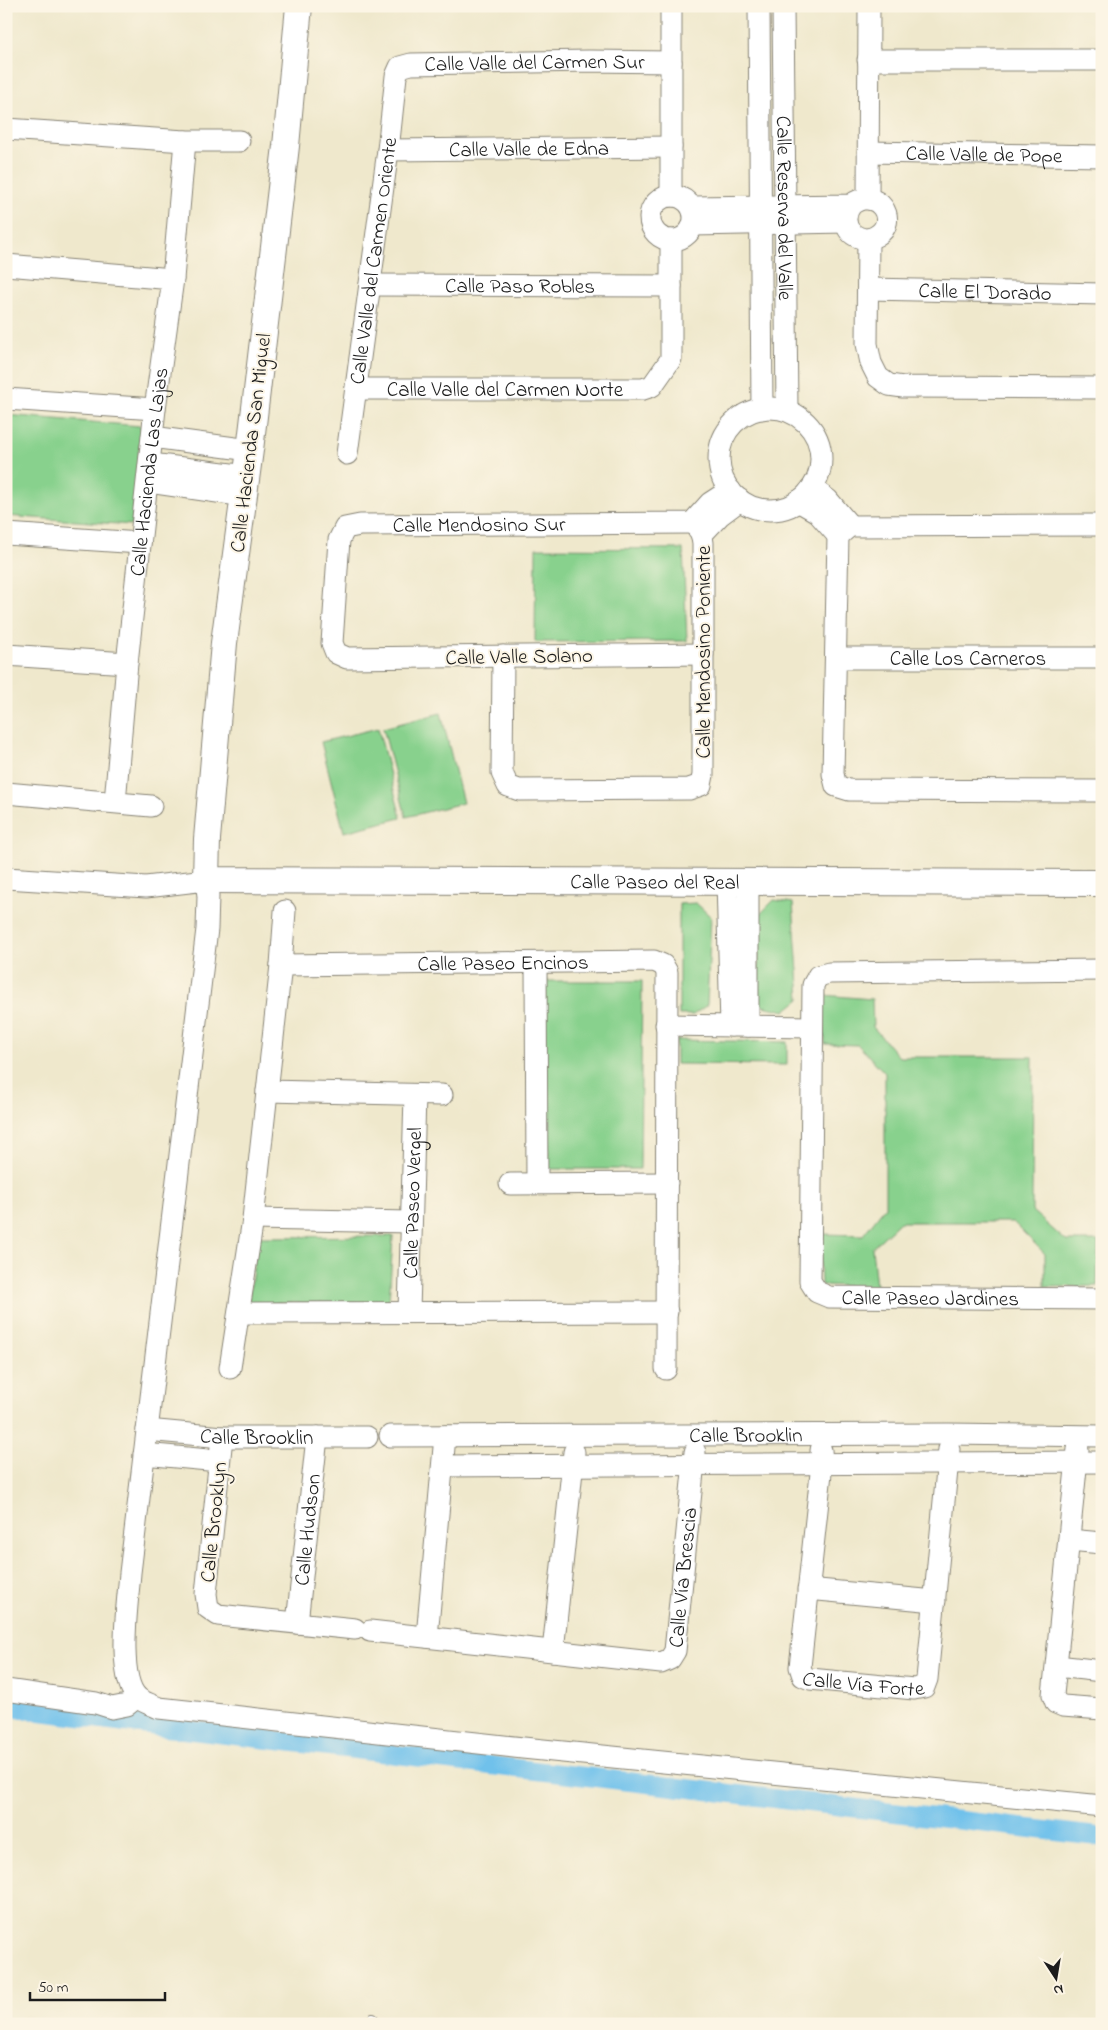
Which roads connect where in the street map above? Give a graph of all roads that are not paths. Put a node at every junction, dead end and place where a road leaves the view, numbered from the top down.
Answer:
1 (299, 6) edge
2 (671, 6) edge
3 (759, 6) edge
4 (783, 6) edge
5 (868, 6) edge
6 (868, 60) junction
7 (1102, 60) edge
8 (671, 62) junction
9 (400, 67) joint
10 (6, 129) edge
11 (185, 141) junction
12 (239, 141) dead end
13 (671, 147) junction
14 (388, 150) junction
15 (868, 152) junction
16 (1102, 156) edge
17 (671, 196) junction
18 (855, 208) junction
19 (784, 214) junction
20 (761, 215) junction
21 (692, 216) junction
22 (868, 239) junction
23 (671, 240) junction
24 (6, 265) edge
25 (173, 279) junction
26 (370, 285) junction
27 (671, 286) junction
28 (869, 289) junction
29 (1102, 294) edge
30 (1102, 388) edge
31 (356, 389) junction
32 (6, 399) edge
33 (155, 409) junction
34 (762, 409) junction
35 (787, 410) junction
36 (152, 437) junction
37 (250, 450) junction
38 (347, 454) dead end
39 (150, 473) junction
40 (246, 486) junction
41 (735, 495) junction
42 (805, 495) junction
43 (1102, 525) edge
44 (697, 529) junction
45 (844, 531) junction
46 (6, 534) edge
47 (140, 543) junction
48 (336, 653) joint
49 (703, 654) junction
50 (6, 655) edge
51 (503, 656) junction
52 (836, 658) junction
53 (1102, 658) edge
54 (127, 663) junction
55 (1102, 791) edge
56 (6, 793) edge
57 (115, 802) junction
58 (151, 806) dead end
59 (6, 878) edge
60 (206, 880) junction
61 (738, 881) junction
62 (1102, 883) edge
63 (285, 911) dead end
64 (536, 963) junction
65 (281, 965) junction
66 (1102, 970) edge
67 (666, 1026) junction
68 (740, 1026) junction
69 (812, 1027) junction
70 (267, 1091) junction
71 (415, 1095) junction
72 (442, 1095) dead end
73 (537, 1183) junction
74 (667, 1183) junction
75 (510, 1184) dead end
76 (253, 1219) junction
77 (411, 1222) junction
78 (1102, 1299) edge
79 (409, 1312) junction
80 (667, 1312) junction
81 (240, 1313) junction
82 (230, 1368) dead end
83 (666, 1369) dead end
84 (147, 1430) junction
85 (949, 1434) junction
86 (574, 1435) junction
87 (696, 1435) junction
88 (821, 1435) junction
89 (390, 1436) dead end
90 (445, 1436) junction
91 (1079, 1436) junction
92 (1102, 1436) edge
93 (222, 1437) junction
94 (316, 1437) junction
95 (367, 1437) dead end
96 (144, 1454) junction
97 (220, 1461) junction
98 (1076, 1462) junction
99 (1102, 1462) edge
100 (948, 1463) junction
101 (822, 1464) junction
102 (573, 1465) junction
103 (694, 1465) junction
104 (443, 1466) junction
105 (1069, 1540) junction
106 (1102, 1543) edge
107 (808, 1589) junction
108 (936, 1601) junction
109 (297, 1623) junction
110 (427, 1637) junction
111 (552, 1651) junction
112 (1056, 1666) junction
113 (1102, 1671) edge
114 (6, 1690) edge
115 (137, 1697) junction
116 (1102, 1709) edge
117 (1102, 1806) edge

1 - 37 street, Calle Hacienda San Miguel
2 - 8 street
3 - 20 street, Calle Reserva del Valle
4 - 19 street, Calle Reserva del Valle
5 - 6 street
6 - 7 street
6 - 15 street
8 - 9 street, Calle Valle del Carmen Sur
8 - 13 street
9 - 14 street, Calle Valle del Carmen Oriente
10 - 11 street
11 - 12 street
11 - 25 street, Calle Hacienda Las Lajas
13 - 14 street, Calle Valle de Edna
13 - 17 street
14 - 26 street, Calle Valle del Carmen Oriente
15 - 16 street, Calle Valle de Pope
15 - 18 street
17 - 21 street
17 - 23 street
18 - 19 street
18 - 22 street
18 - 22 street
19 - 20 street
19 - 35 street, Calle Reserva del Valle
20 - 21 street
20 - 34 street, Calle Reserva del Valle
21 - 23 street
22 - 28 street
23 - 27 street
24 - 25 street
25 - 33 street, Calle Hacienda Las Lajas
26 - 27 street, Calle Paso Robles
26 - 31 street, Calle Valle del Carmen Oriente
27 - 31 street, Calle Valle del Carmen Norte
28 - 29 street, Calle El Dorado
28 - 30 street
31 - 38 street, Calle Valle del Carmen Oriente
32 - 33 street
33 - 36 street, Calle Hacienda Las Lajas
34 - 35 street
34 - 41 street
35 - 42 street
36 - 37 street
36 - 39 street, Calle Hacienda Las Lajas
37 - 40 street, Calle Hacienda San Miguel
39 - 40 street
39 - 47 street, Calle Hacienda Las Lajas
40 - 60 street, Calle Hacienda San Miguel
41 - 42 street
41 - 44 street
42 - 45 street
43 - 45 street
44 - 48 street, Calle Mendosino Sur
44 - 49 street, Calle Mendosino Poniente
45 - 52 street
46 - 47 street
47 - 54 street, Calle Hacienda Las Lajas
48 - 51 street, Calle Valle Solano
49 - 51 street, Calle Valle Solano
49 - 51 street, Calle Mendosino Poniente
50 - 54 street
52 - 53 street, Calle Los Carneros
52 - 55 street
54 - 57 street, Calle Hacienda Las Lajas
56 - 57 street
57 - 58 street
59 - 60 street
60 - 61 street, Calle Paseo del Real
60 - 84 street
61 - 62 street, Calle Paseo del Real
61 - 68 street
63 - 65 street
64 - 65 street, Calle Paseo Encinos
64 - 67 street, Calle Paseo Encinos
64 - 73 street
65 - 70 street
66 - 69 street, Calle Paseo Jardines
67 - 68 street
67 - 74 street, Calle Paseo Encinos
68 - 69 street
69 - 78 street, Calle Paseo Jardines
70 - 71 street
70 - 76 street
71 - 72 street
71 - 77 street, Calle Paseo Vergel
73 - 74 street
73 - 75 street
74 - 80 street, Calle Paseo Encinos
76 - 77 street
76 - 81 street
77 - 79 street, Calle Paseo Vergel
79 - 80 street
79 - 81 street
80 - 83 street, Calle Paseo Encinos
81 - 82 street
84 - 93 street, Calle Brooklin
84 - 96 street
85 - 88 street, Calle Brooklin
85 - 91 street, Calle Brooklin
85 - 100 street, Calle Vía Forte
86 - 87 street, Calle Brooklin
86 - 90 street, Calle Brooklin
86 - 102 street
87 - 88 street, Calle Brooklin
87 - 103 street, Calle Vía Brescia
88 - 101 street, Calle Vía Forte
89 - 90 street, Calle Brooklin
90 - 104 street
91 - 92 street, Calle Brooklin
91 - 98 street
93 - 94 street, Calle Brooklin
93 - 97 street, Calle Brooklyn
94 - 95 street, Calle Brooklin
94 - 109 street, Calle Hudson
96 - 97 street, Calle Brooklin
96 - 115 street
97 - 109 street, Calle Brooklyn
98 - 99 street, Calle Brooklin
98 - 100 street, Calle Brooklin
98 - 105 street
100 - 101 street, Calle Brooklin
100 - 108 street, Calle Vía Forte
101 - 103 street, Calle Brooklin
101 - 107 street, Calle Vía Forte
102 - 103 street, Calle Brooklin
102 - 104 street, Calle Brooklin
102 - 111 street
103 - 111 street, Calle Vía Brescia
104 - 110 street
105 - 106 street
105 - 112 street
107 - 108 street
107 - 108 street, Calle Vía Forte
109 - 110 street, Calle Vía Brescia
110 - 111 street, Calle Vía Brescia
112 - 113 street
112 - 116 street
114 - 115 street
115 - 117 street

